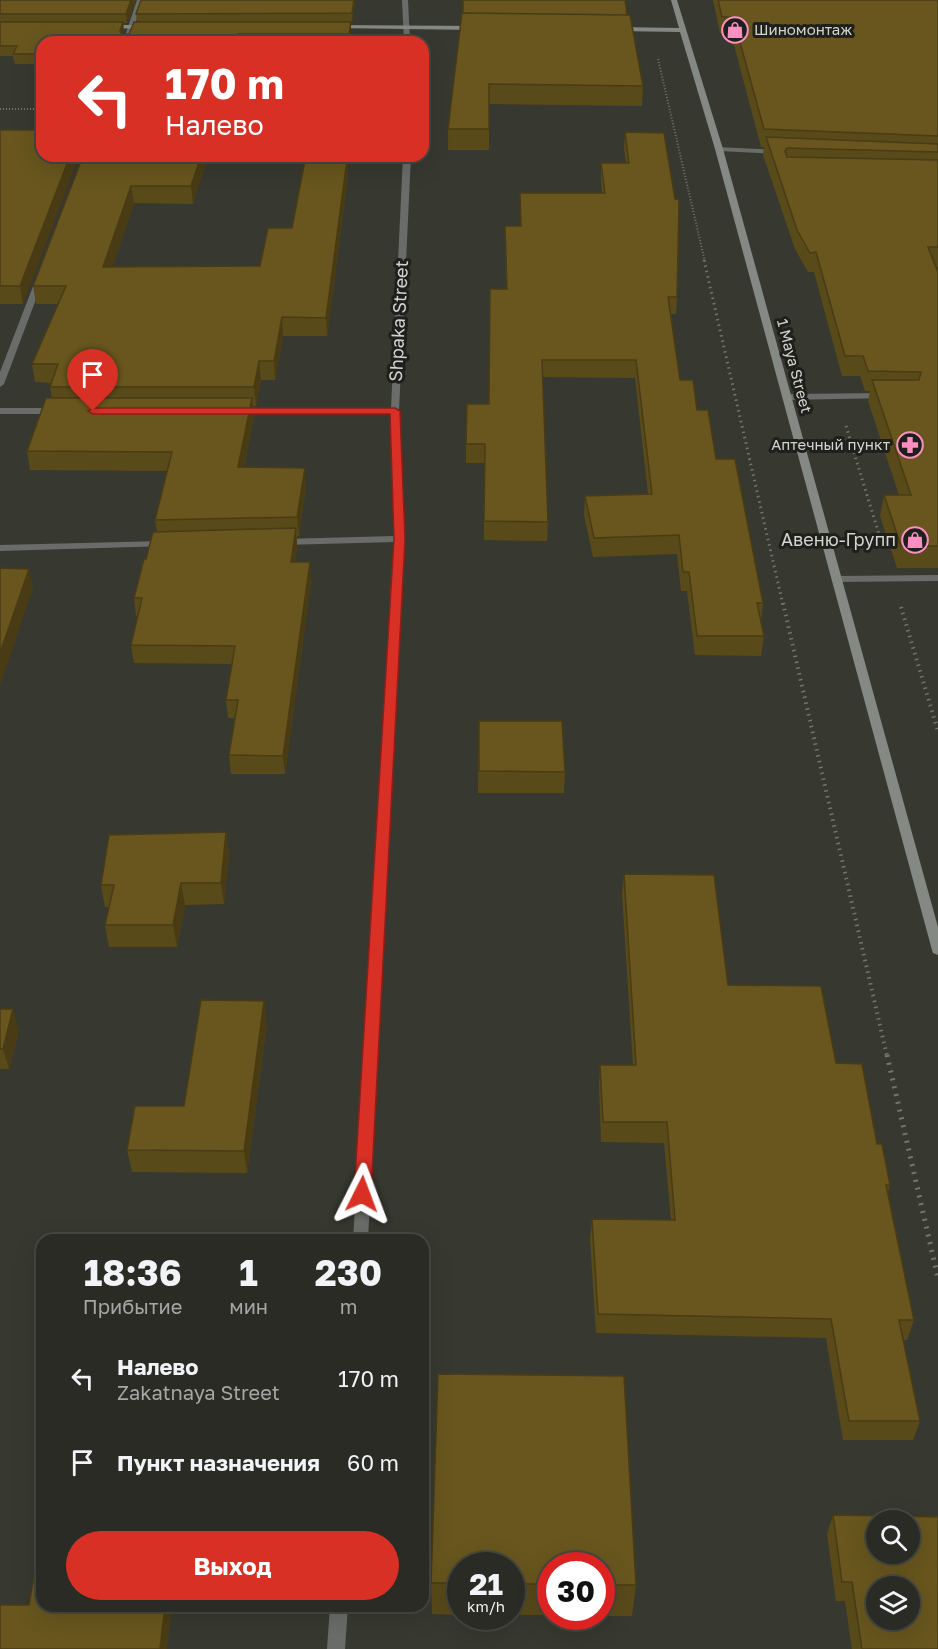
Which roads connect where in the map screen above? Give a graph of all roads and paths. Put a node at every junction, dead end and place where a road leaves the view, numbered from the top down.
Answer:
1 (140, 0) edge
2 (405, 0) edge
3 (674, 0) edge
4 (131, 27) junction
5 (155, 27) edge
6 (323, 27) edge
7 (406, 27) junction
8 (95, 28) edge
9 (489, 28) edge
10 (606, 29) edge
11 (651, 30) junction
12 (682, 30) junction
13 (128, 36) edge
14 (407, 36) edge
15 (0, 109) edge
16 (36, 109) edge
17 (718, 149) junction
18 (789, 152) edge
19 (406, 162) edge
20 (45, 264) edge
21 (0, 384) edge
22 (890, 396) edge
23 (787, 397) junction
24 (0, 411) edge
25 (72, 411) edge
26 (227, 411) edge
27 (395, 411) junction
28 (400, 539) junction
29 (270, 542) edge
30 (176, 544) edge
31 (0, 548) edge
32 (938, 578) edge
33 (837, 579) junction
34 (938, 950) edge
35 (360, 1234) edge
36 (938, 1278) edge
37 (339, 1612) edge
38 (336, 1649) edge

1 - 4 street
2 - 7 street
3 - 12 street, 1 Maya Street
4 - 5 street
4 - 8 street
4 - 13 street
6 - 7 street
7 - 9 street
7 - 14 street
10 - 11 street
11 - 12 street
11 - 36 path
12 - 17 street, 1 Maya Street
15 - 16 path
17 - 18 street
17 - 23 street, 1 Maya Street
19 - 27 street, Shpaka Street
20 - 21 street
22 - 23 street
23 - 33 street, 1 Maya Street
24 - 25 street
26 - 27 street
27 - 28 street, Shpaka Street
28 - 29 street
28 - 35 street, Shpaka Street
30 - 31 street
32 - 33 street
33 - 34 street, 1 Maya Street
37 - 38 street

